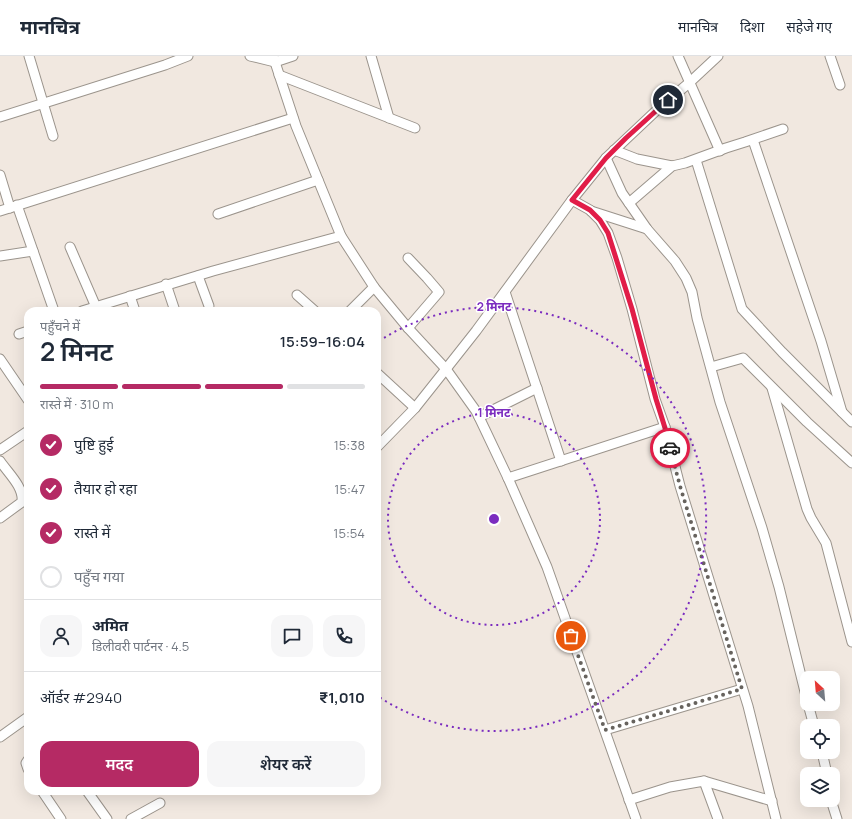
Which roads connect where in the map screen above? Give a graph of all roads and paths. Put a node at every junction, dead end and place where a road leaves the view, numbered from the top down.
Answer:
1 (29, 56) edge
2 (188, 56) edge
3 (250, 56) edge
4 (293, 56) edge
5 (371, 56) edge
6 (678, 56) edge
7 (718, 56) edge
8 (830, 56) edge
9 (274, 59) edge
10 (279, 75) junction
11 (690, 83) junction
12 (840, 85) dead end
13 (44, 102) junction
14 (0, 117) edge
15 (293, 118) junction
16 (389, 118) junction
17 (415, 128) dead end
18 (783, 129) dead end
19 (53, 136) dead end
20 (753, 140) junction
21 (614, 150) junction
22 (720, 150) junction
23 (606, 158) junction
24 (696, 160) junction
25 (672, 166) junction
26 (0, 176) edge
27 (318, 180) junction
28 (572, 200) junction
29 (629, 203) junction
30 (13, 206) junction
31 (590, 210) junction
32 (0, 211) edge
33 (218, 214) dead end
34 (647, 229) junction
35 (341, 236) junction
36 (70, 247) dead end
37 (33, 251) junction
38 (0, 256) edge
39 (408, 258) dead end
40 (198, 276) junction
41 (166, 284) junction
42 (374, 287) junction
43 (505, 292) junction
44 (297, 295) dead end
45 (130, 296) junction
46 (209, 306) dead end
47 (53, 307) edge
48 (96, 307) joint
49 (134, 307) edge
50 (174, 307) edge
51 (310, 307) edge
52 (354, 307) edge
53 (408, 328) junction
54 (24, 332) edge
55 (19, 334) dead end
56 (0, 359) edge
57 (711, 368) junction
58 (446, 369) junction
59 (381, 377) edge
60 (537, 388) junction
61 (772, 388) junction
62 (24, 394) edge
63 (415, 408) junction
64 (843, 413) junction
65 (479, 417) junction
66 (852, 422) edge
67 (665, 428) junction
68 (24, 434) edge
69 (381, 443) edge
70 (0, 450) edge
71 (0, 461) edge
72 (561, 461) junction
73 (852, 463) edge
74 (508, 478) junction
75 (0, 518) edge
76 (852, 642) edge
77 (800, 672) edge
78 (742, 689) junction
79 (24, 720) edge
80 (605, 730) junction
81 (0, 737) edge
82 (704, 781) junction
83 (45, 795) edge
84 (90, 795) edge
85 (629, 800) junction
86 (772, 801) junction
87 (160, 803) dead end
88 (833, 807) edge
89 (61, 819) edge
90 (107, 819) edge
91 (131, 819) edge
92 (636, 819) edge
93 (718, 819) edge
94 (776, 819) edge
95 (836, 819) edge

1 - 13 street
2 - 13 street
3 - 9 street
4 - 9 street
5 - 16 street
6 - 11 street
7 - 11 street
8 - 12 street
9 - 10 street
10 - 15 street
10 - 16 street
11 - 21 street
11 - 22 street
13 - 14 street
13 - 19 street
15 - 27 street
15 - 30 street
16 - 17 street
18 - 20 street
20 - 22 street
20 - 64 street
21 - 23 street
21 - 25 street
22 - 24 street
23 - 28 street
23 - 29 street
24 - 25 street
24 - 64 street
25 - 29 street
26 - 30 street
27 - 33 street
27 - 35 street
28 - 31 street
28 - 43 street
29 - 34 street
30 - 32 street
30 - 37 street
31 - 34 street
31 - 67 street
34 - 57 street
35 - 40 street
35 - 42 street
36 - 48 street
37 - 38 street
37 - 47 street
39 - 53 street
40 - 41 street
40 - 46 street
41 - 45 street
41 - 50 street
42 - 52 street
42 - 53 street
43 - 58 street
43 - 60 street
44 - 51 street
45 - 48 street
45 - 49 street
53 - 58 street
54 - 55 street
56 - 62 street
57 - 61 street
57 - 77 street
58 - 63 street
58 - 65 street
59 - 63 street
60 - 65 street
60 - 72 street
61 - 73 street
61 - 76 street
63 - 69 street
64 - 66 street
65 - 74 street
67 - 72 street
67 - 78 street
68 - 70 street
71 - 75 street
72 - 74 street
74 - 80 street
78 - 80 street
78 - 86 street
79 - 81 street
80 - 85 street
82 - 85 street
82 - 86 street
82 - 93 street
83 - 89 street
84 - 90 street
85 - 92 street
86 - 94 street
87 - 91 street
88 - 95 street

